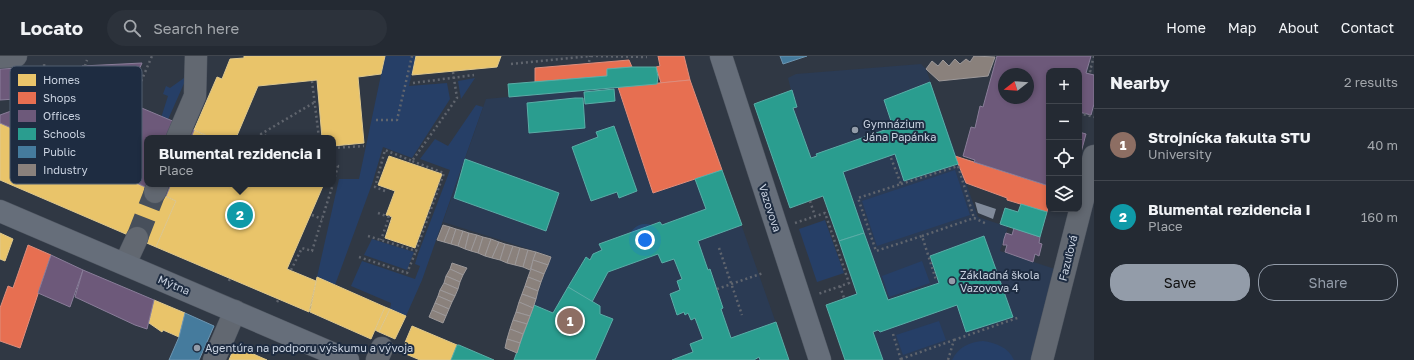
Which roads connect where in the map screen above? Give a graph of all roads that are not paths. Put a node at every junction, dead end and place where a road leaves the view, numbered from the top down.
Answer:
1 (16, 56) edge
2 (196, 56) edge
3 (721, 56) edge
4 (0, 57) edge
5 (178, 135) edge
6 (1092, 165) edge
7 (0, 211) edge
8 (137, 238) tunnel mouth
9 (125, 264) junction
10 (235, 312) junction
11 (214, 360) edge
12 (348, 360) edge
13 (820, 360) edge
14 (1042, 360) edge

1 - 4 street
2 - 5 street
3 - 13 main road, Vazovova
6 - 14 street, Fazuľová
7 - 9 main road, Mýtna
8 - 9 street
9 - 10 main road, Mýtna
10 - 11 street
10 - 12 main road, Mýtna

